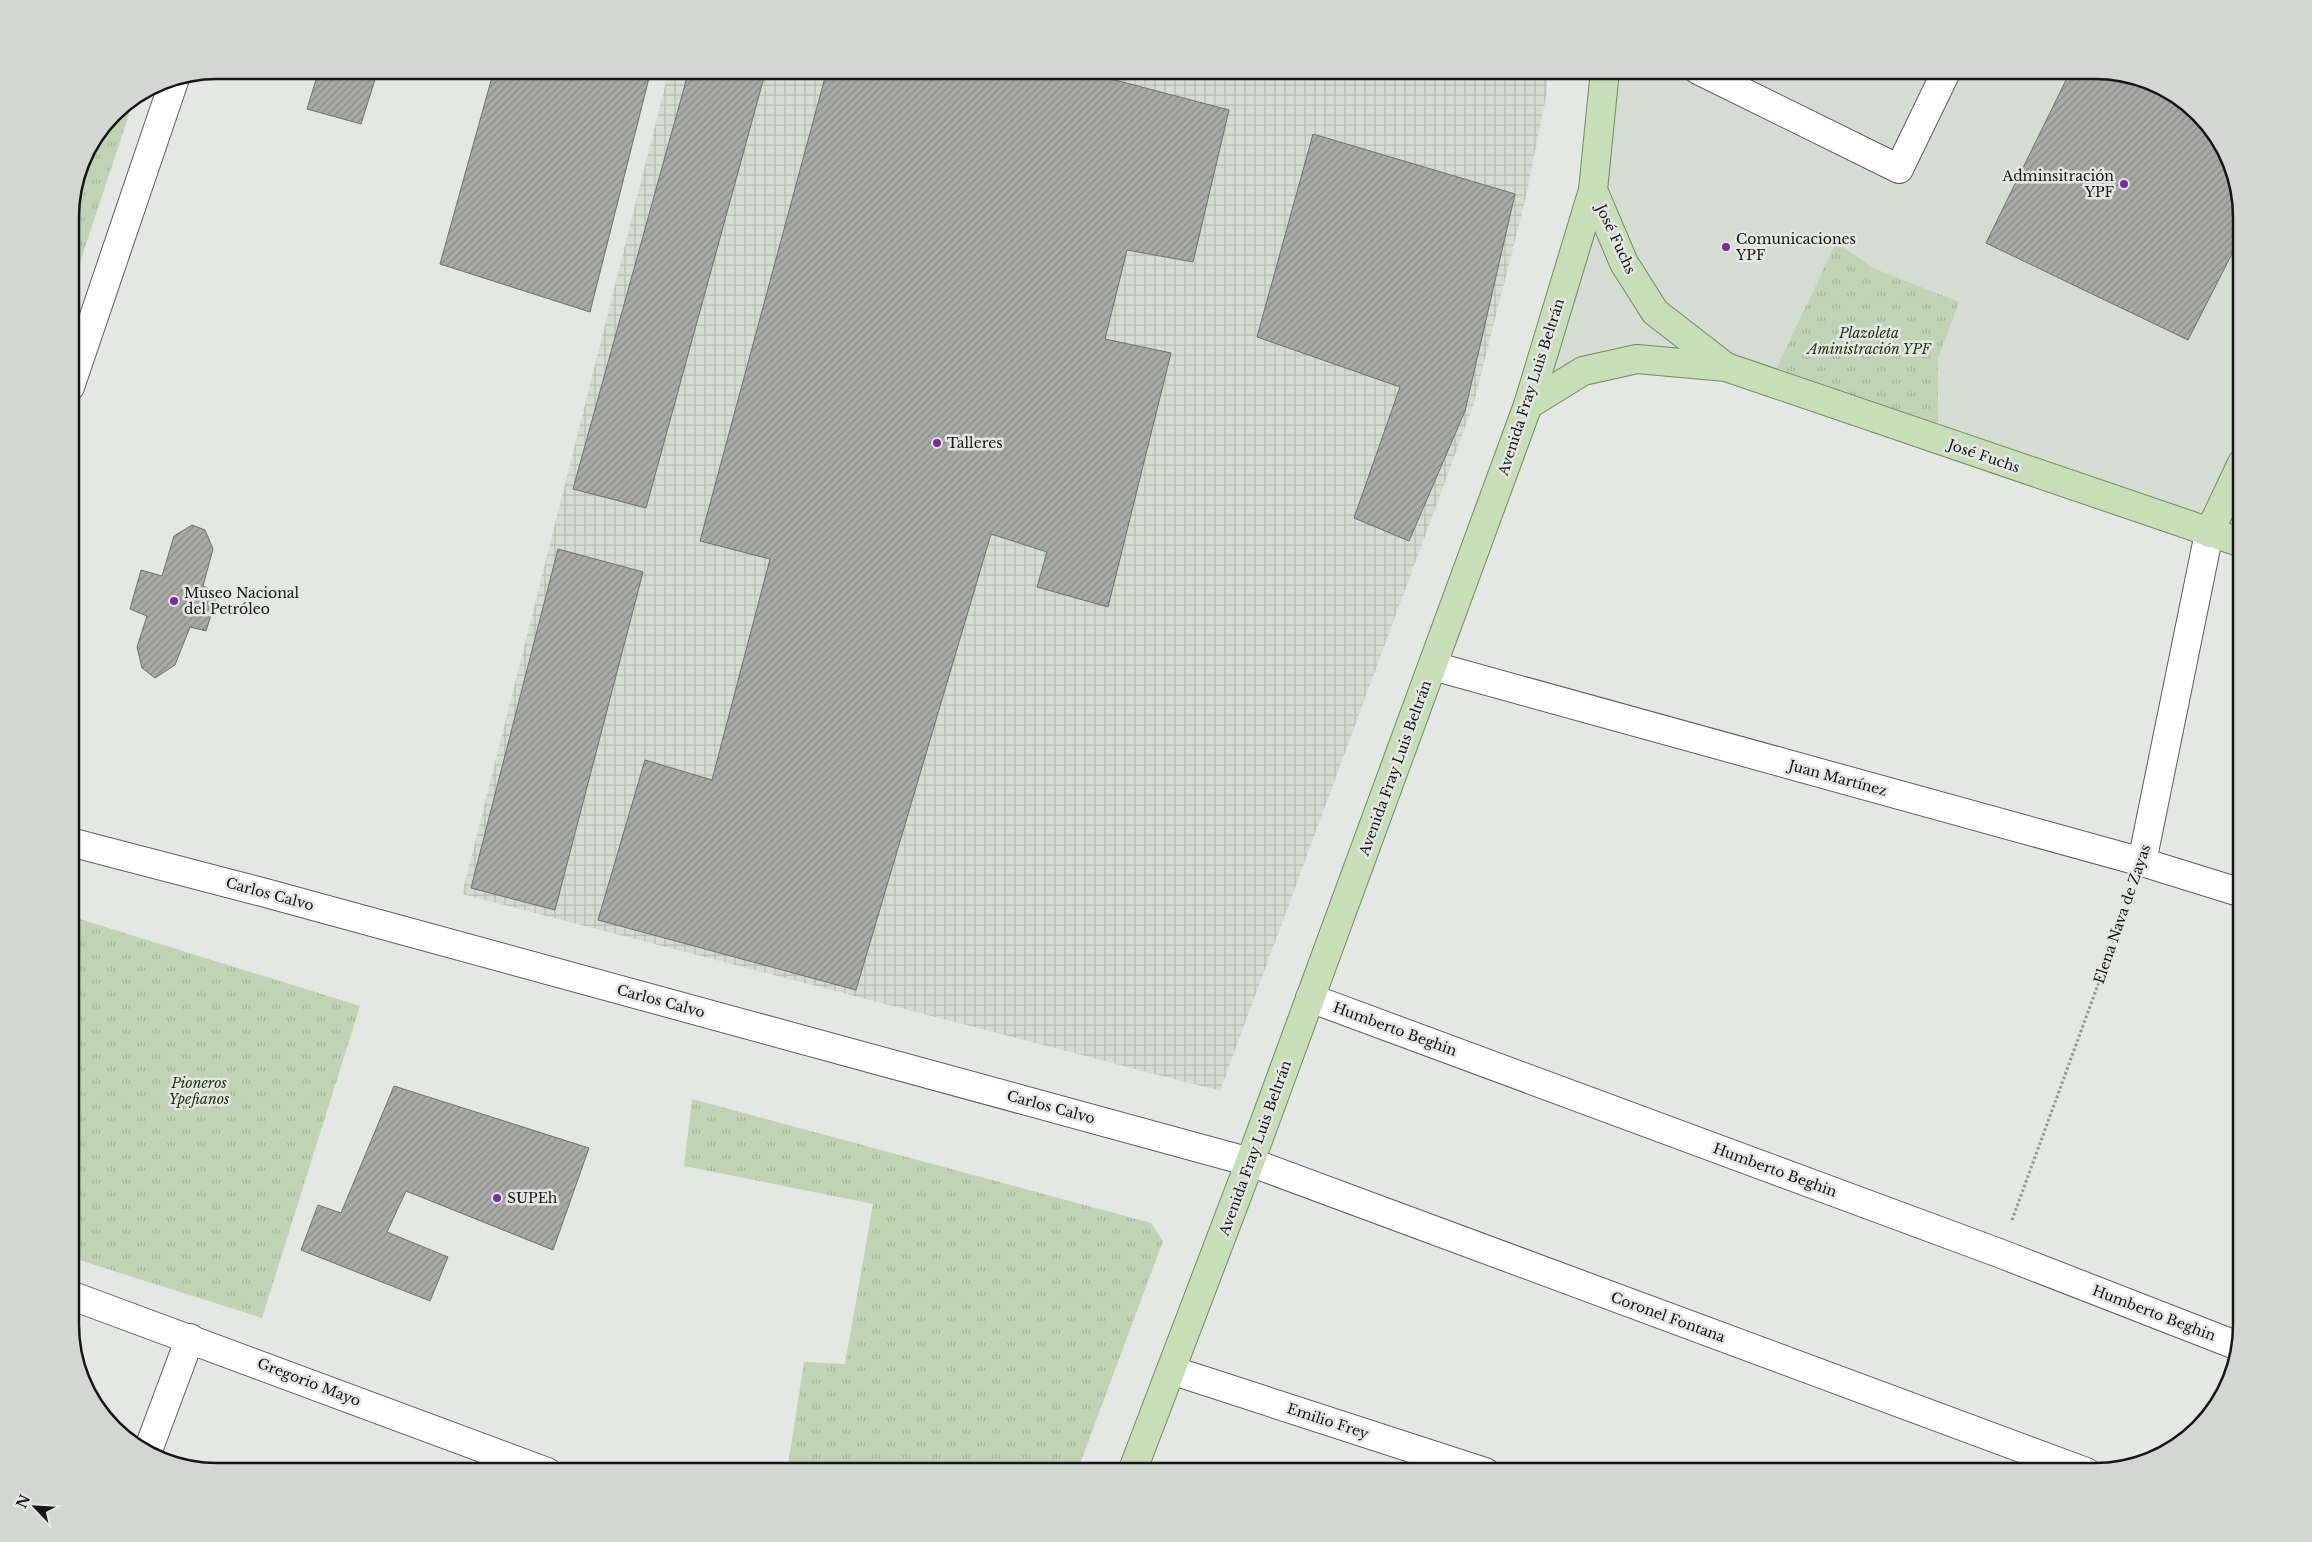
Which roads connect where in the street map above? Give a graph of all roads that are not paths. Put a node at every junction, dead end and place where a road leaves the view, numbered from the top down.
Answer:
1 (1604, 79) edge
2 (1716, 79) edge
3 (1943, 79) edge
4 (172, 86) edge
5 (1593, 190) junction
6 (79, 361) edge
7 (1726, 367) junction
8 (1528, 405) junction
9 (2233, 483) edge
10 (2210, 533) junction
11 (2233, 540) edge
12 (1433, 666) junction
13 (79, 844) edge
14 (2142, 862) junction
15 (2233, 890) edge
16 (1310, 998) junction
17 (1250, 1162) junction
18 (79, 1298) edge
19 (190, 1338) junction
20 (2232, 1344) edge
21 (1171, 1370) junction
22 (150, 1446) edge
23 (523, 1463) edge
24 (1134, 1463) edge
25 (1457, 1463) edge
26 (2062, 1463) edge

1 - 5 main road, Avenida Fray Luis Beltrán
2 - 3 street
4 - 6 street
5 - 7 main road, José Fuchs
5 - 8 main road, Avenida Fray Luis Beltrán
7 - 8 main road, José Fuchs
7 - 10 main road, José Fuchs
8 - 12 main road, Avenida Fray Luis Beltrán
9 - 10 main road
10 - 11 main road, José Fuchs
10 - 14 street, Elena Nava de Zayas
12 - 14 street, Juan Martínez
12 - 16 main road, Avenida Fray Luis Beltrán
13 - 17 street, Carlos Calvo
14 - 15 street, Juan Martínez
16 - 17 main road, Avenida Fray Luis Beltrán
16 - 20 street, Humberto Beghin
17 - 21 main road, Avenida Fray Luis Beltrán
17 - 26 street, Coronel Fontana
18 - 19 street, Gregorio Mayo
19 - 22 street
19 - 23 street, Gregorio Mayo
21 - 24 main road, Avenida Fray Luis Beltrán
21 - 25 street, Emilio Frey

